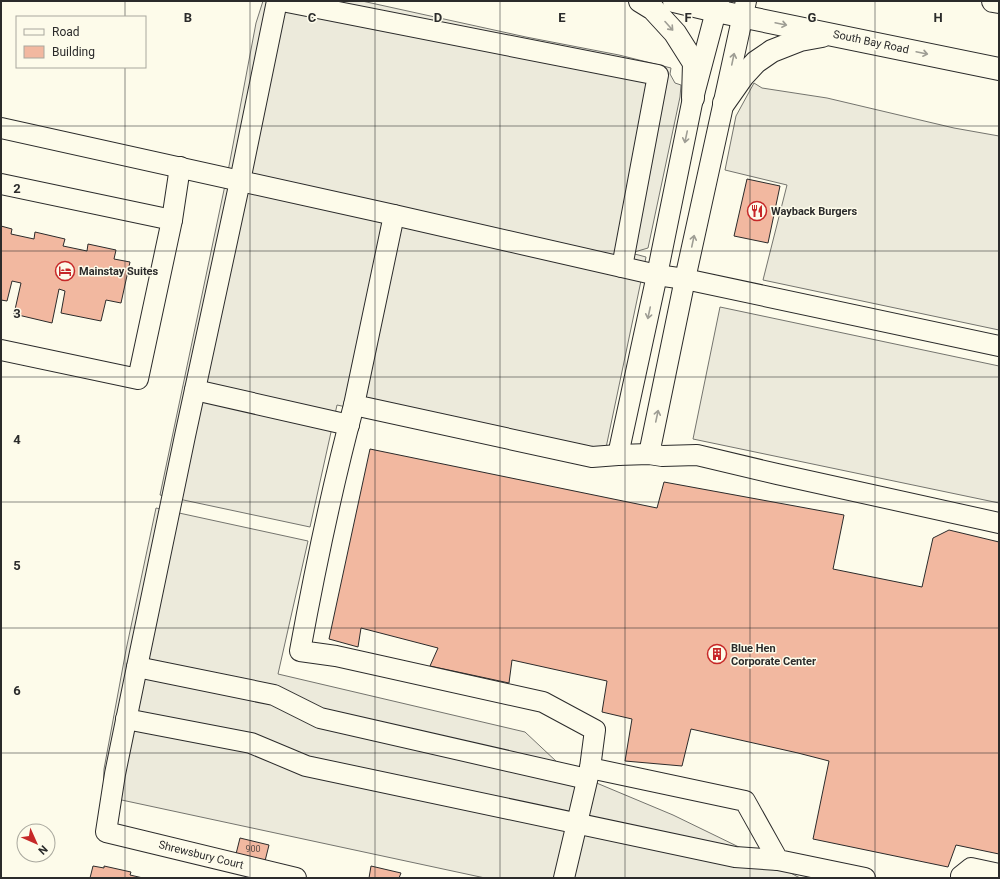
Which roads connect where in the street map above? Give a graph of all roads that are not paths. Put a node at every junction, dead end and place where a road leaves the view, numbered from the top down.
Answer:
1 (276, 1) edge
2 (282, 1) edge
3 (640, 1) edge
4 (674, 1) edge
5 (993, 1) edge
6 (999, 2) edge
7 (717, 6) edge
8 (745, 8) edge
9 (834, 35) junction
10 (998, 69) edge
11 (694, 98) junction
12 (724, 103) junction
13 (1, 128) edge
14 (180, 167) junction
15 (240, 181) junction
16 (1, 184) edge
17 (394, 215) junction
18 (172, 220) junction
19 (622, 267) junction
20 (657, 274) junction
21 (685, 279) junction
22 (999, 346) edge
23 (1, 350) edge
24 (195, 390) junction
25 (354, 405) junction
26 (349, 425) junction
27 (649, 454) junction
28 (618, 455) junction
29 (999, 523) edge
30 (137, 667) junction
31 (126, 719) junction
32 (589, 773) junction
33 (577, 823) junction
34 (778, 860) junction
35 (999, 874) edge
36 (296, 878) edge
37 (564, 878) edge
38 (865, 878) edge
39 (961, 878) edge

1 - 15 street
2 - 19 street
3 -> 11 highway
4 - 7 highway, South Bay Road
5 - 6 highway
7 - 8 highway, South Bay Road
7 - 11 street
8 -> 9 highway, South Bay Road
12 -> 8 street
9 -> 10 highway, South Bay Road
9 - 12 highway
11 -> 20 street
21 -> 12 street
13 - 14 street
14 - 15 street
14 - 18 street
15 - 17 street
15 - 24 street
16 - 18 street
17 - 19 street
17 - 25 street
18 - 23 street
19 - 20 street
20 - 21 street
20 -> 28 street
21 - 22 street
27 -> 21 street
24 - 26 street
24 - 30 street
25 - 26 street
25 - 28 street
26 - 32 street
27 - 28 street
27 - 29 street
30 - 31 street
30 - 32 street
31 - 33 street
31 - 36 street, Shrewsbury Court
32 - 33 street
32 - 34 street
33 - 34 street
33 - 37 street
34 - 38 street
35 - 39 street

